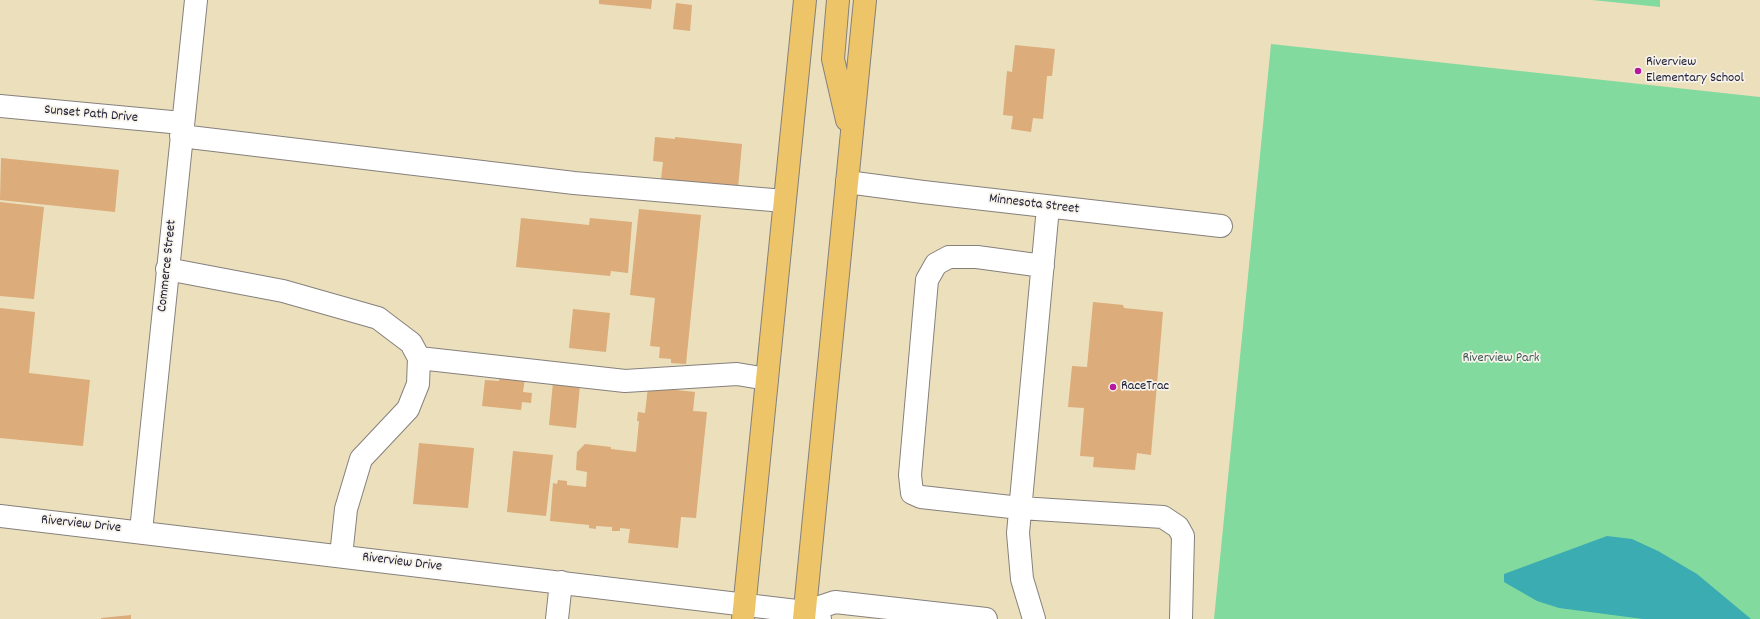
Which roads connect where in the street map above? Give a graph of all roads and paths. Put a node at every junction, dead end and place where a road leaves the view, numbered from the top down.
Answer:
1 (196, 0) edge
2 (804, 0) edge
3 (838, 0) edge
4 (865, 0) edge
5 (0, 106) edge
6 (182, 130) junction
7 (851, 137) junction
8 (847, 182) junction
9 (784, 201) junction
10 (1048, 207) junction
11 (1221, 226) dead end
12 (1043, 266) junction
13 (167, 269) junction
14 (419, 358) junction
15 (767, 379) junction
16 (1020, 508) junction
17 (0, 516) edge
18 (141, 532) junction
19 (341, 556) junction
20 (561, 582) junction
21 (744, 612) edge
22 (810, 617) edge
23 (557, 619) edge
24 (986, 619) edge
25 (1034, 619) edge
26 (1181, 619) edge

1 - 6 street, Commerce Street
2 - 9 main road
3 - 7 main road
4 - 7 main road
5 - 6 street, Sunset Path Drive
6 - 9 street, Sunset Path Drive
6 - 13 street, Commerce Street
7 - 8 main road
8 - 10 street, Minnesota Street
8 - 22 main road
9 - 15 main road
10 - 11 street, Minnesota Street
10 - 12 street
12 - 16 street
12 - 16 street
13 - 14 street
13 - 18 street, Commerce Street
14 - 15 street
14 - 19 street
15 - 21 main road
16 - 25 street
16 - 26 street
17 - 18 street, Riverview Drive
18 - 19 street, Riverview Drive
19 - 20 street, Riverview Drive
20 - 21 street, Riverview Drive
20 - 23 street
21 - 22 street, Riverview Drive
22 - 24 street, Riverview Drive

